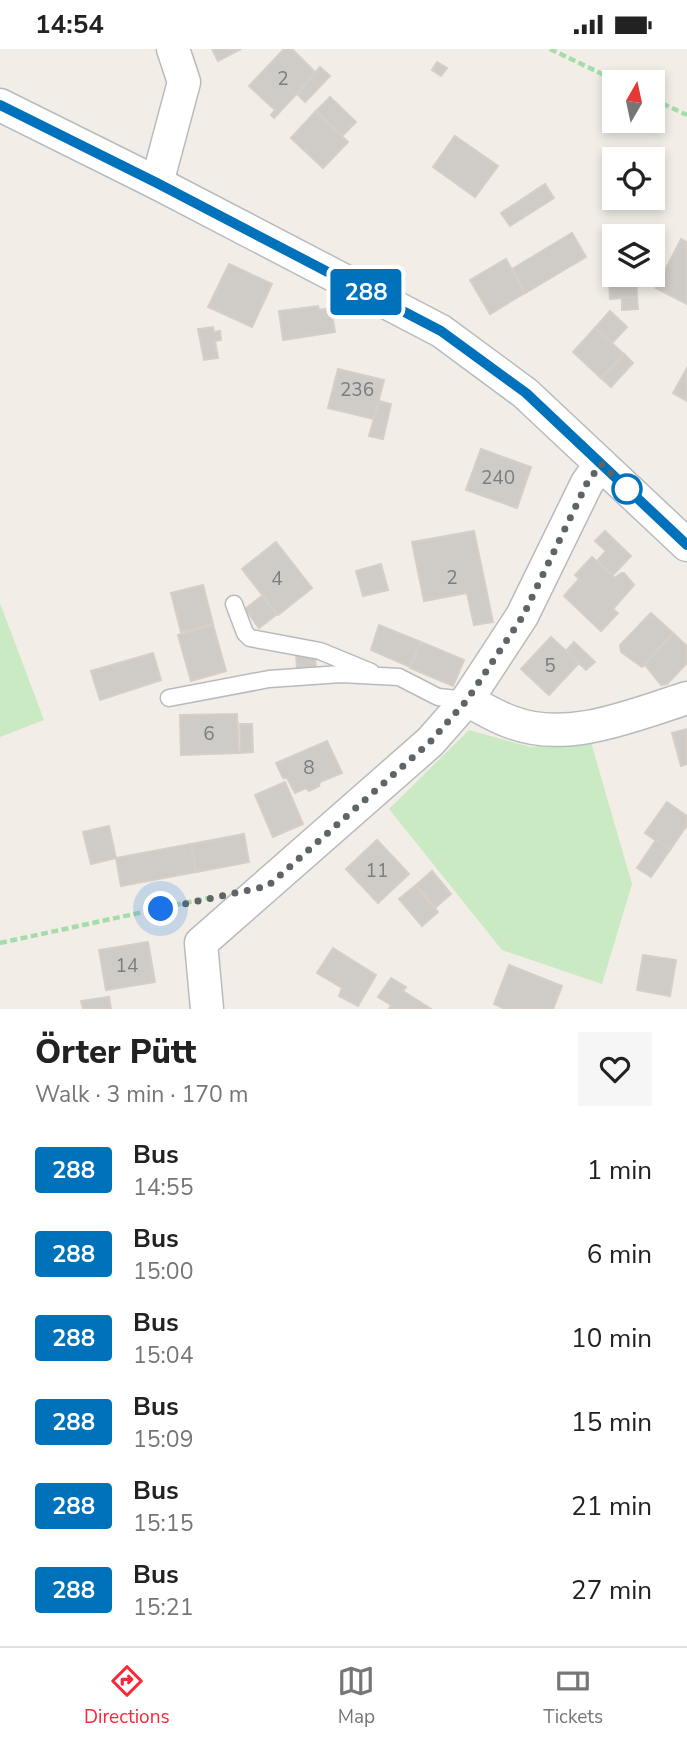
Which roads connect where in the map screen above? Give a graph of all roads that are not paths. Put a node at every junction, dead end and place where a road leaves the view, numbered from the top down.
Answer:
1 (173, 49) edge
2 (0, 105) edge
3 (157, 183) junction
4 (601, 464) junction
5 (687, 545) edge
6 (234, 604) dead end
7 (376, 675) junction
8 (169, 698) dead end
9 (687, 698) edge
10 (467, 700) junction
11 (207, 1009) edge

1 - 3 street
2 - 3 street
3 - 4 street
4 - 5 street
4 - 10 street
6 - 7 lane
7 - 8 lane
7 - 10 lane
9 - 10 street
10 - 11 street

